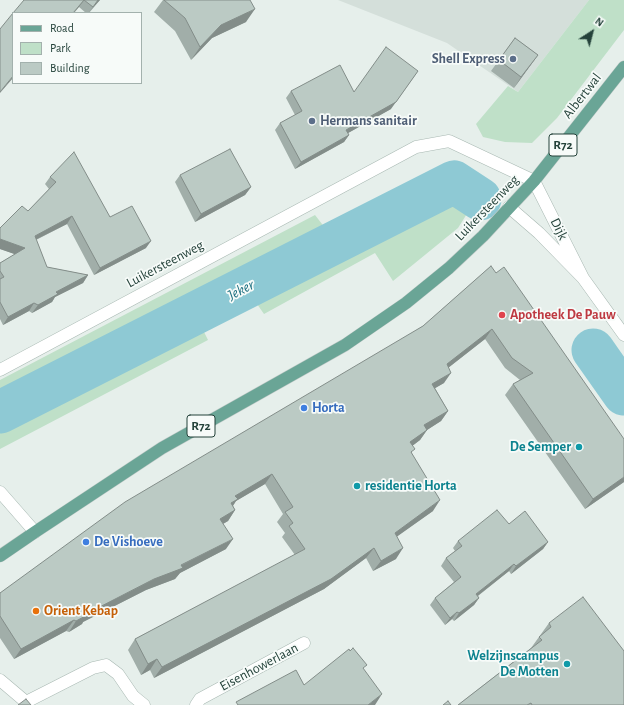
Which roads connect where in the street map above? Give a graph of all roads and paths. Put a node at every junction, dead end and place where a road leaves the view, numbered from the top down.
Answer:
1 (624, 67) edge
2 (534, 181) junction
3 (510, 207) junction
4 (583, 278) junction
5 (624, 335) edge
6 (0, 370) edge
7 (0, 492) edge
8 (34, 532) junction
9 (0, 556) edge
10 (304, 642) dead end
11 (0, 680) edge
12 (144, 705) edge
13 (196, 705) edge

1 - 2 main road, Albertwal / R72
2 - 3 main road, Luikersteenweg / R72
2 - 4 street, Dijk
2 - 6 street, Luikersteenweg
3 - 4 street, Dijk
3 - 8 main road, Luikersteenweg / R72
4 - 5 street, Dijk
7 - 8 street
8 - 9 main road, Luikersteenweg / R72
10 - 13 street, Eisenhowerlaan
11 - 12 street

